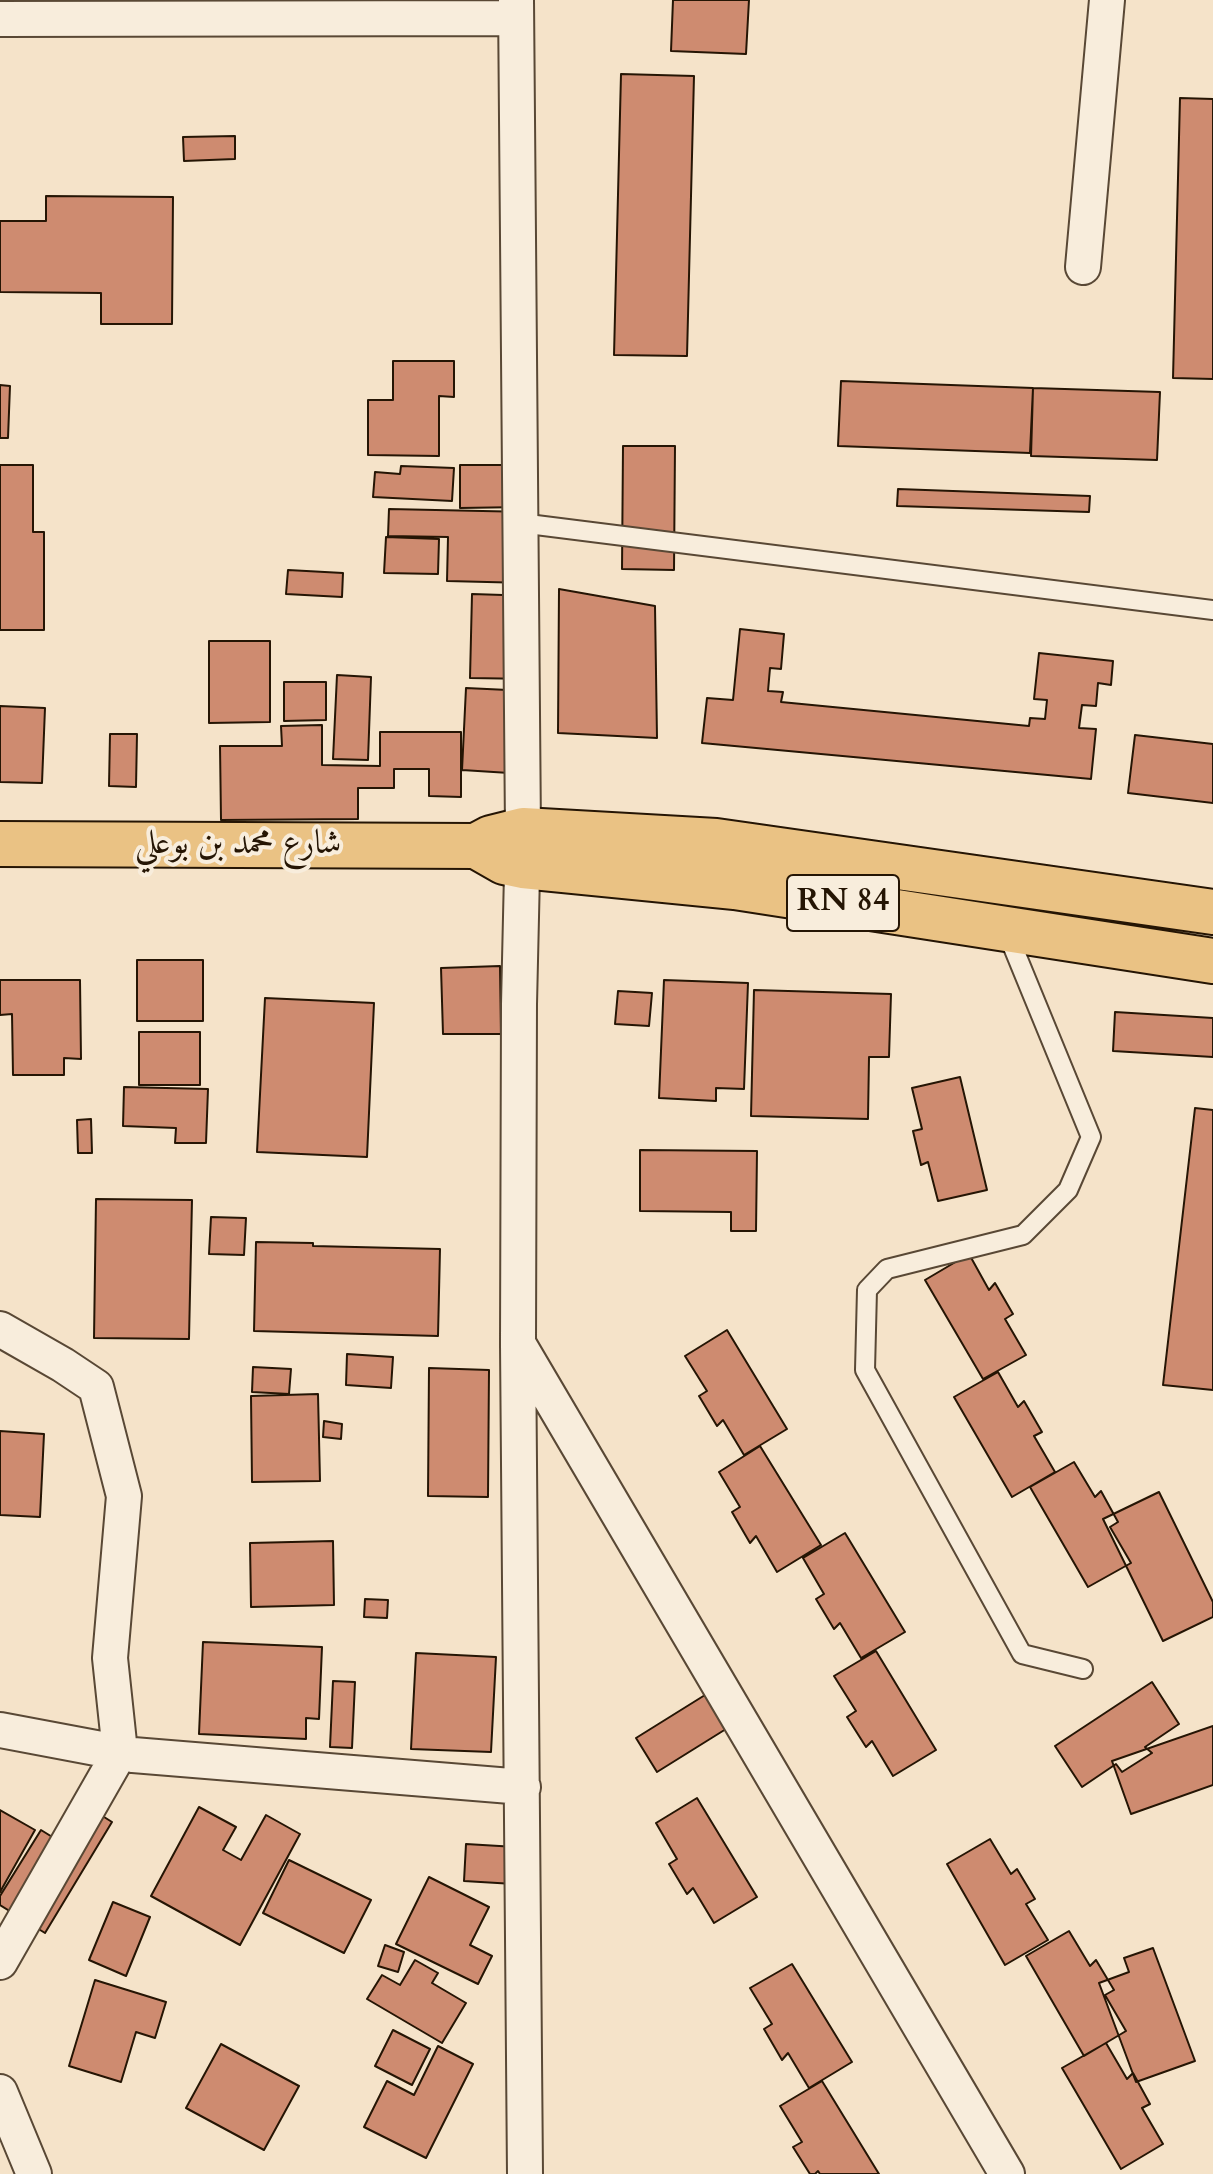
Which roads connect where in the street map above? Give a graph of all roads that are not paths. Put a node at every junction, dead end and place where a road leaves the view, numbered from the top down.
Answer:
1 (1107, 0) edge
2 (516, 9) edge
3 (47, 10) edge
4 (0, 19) edge
5 (1083, 267) dead end
6 (520, 523) junction
7 (1213, 610) edge
8 (0, 844) edge
9 (523, 848) junction
10 (1213, 912) edge
11 (1005, 928) junction
12 (1213, 961) edge
13 (0, 1329) edge
14 (518, 1345) junction
15 (1083, 1669) dead end
16 (0, 1730) edge
17 (120, 1752) junction
18 (523, 1787) junction
19 (0, 1962) edge
20 (0, 2092) edge
21 (34, 2174) edge
22 (525, 2174) edge
23 (1007, 2174) edge

1 - 5 street
2 - 3 street
2 - 6 street
3 - 4 street
6 - 7 lane
6 - 9 street
8 - 9 main road, شارع محمد بن بوعلي / RN 84
9 - 10 main road, RN 84
9 - 11 main road, RN 84
9 - 14 street
11 - 12 main road, RN 84
11 - 15 lane
13 - 17 street
14 - 18 street
14 - 23 street
16 - 17 street
17 - 18 street
17 - 19 street
18 - 22 street
20 - 21 street

